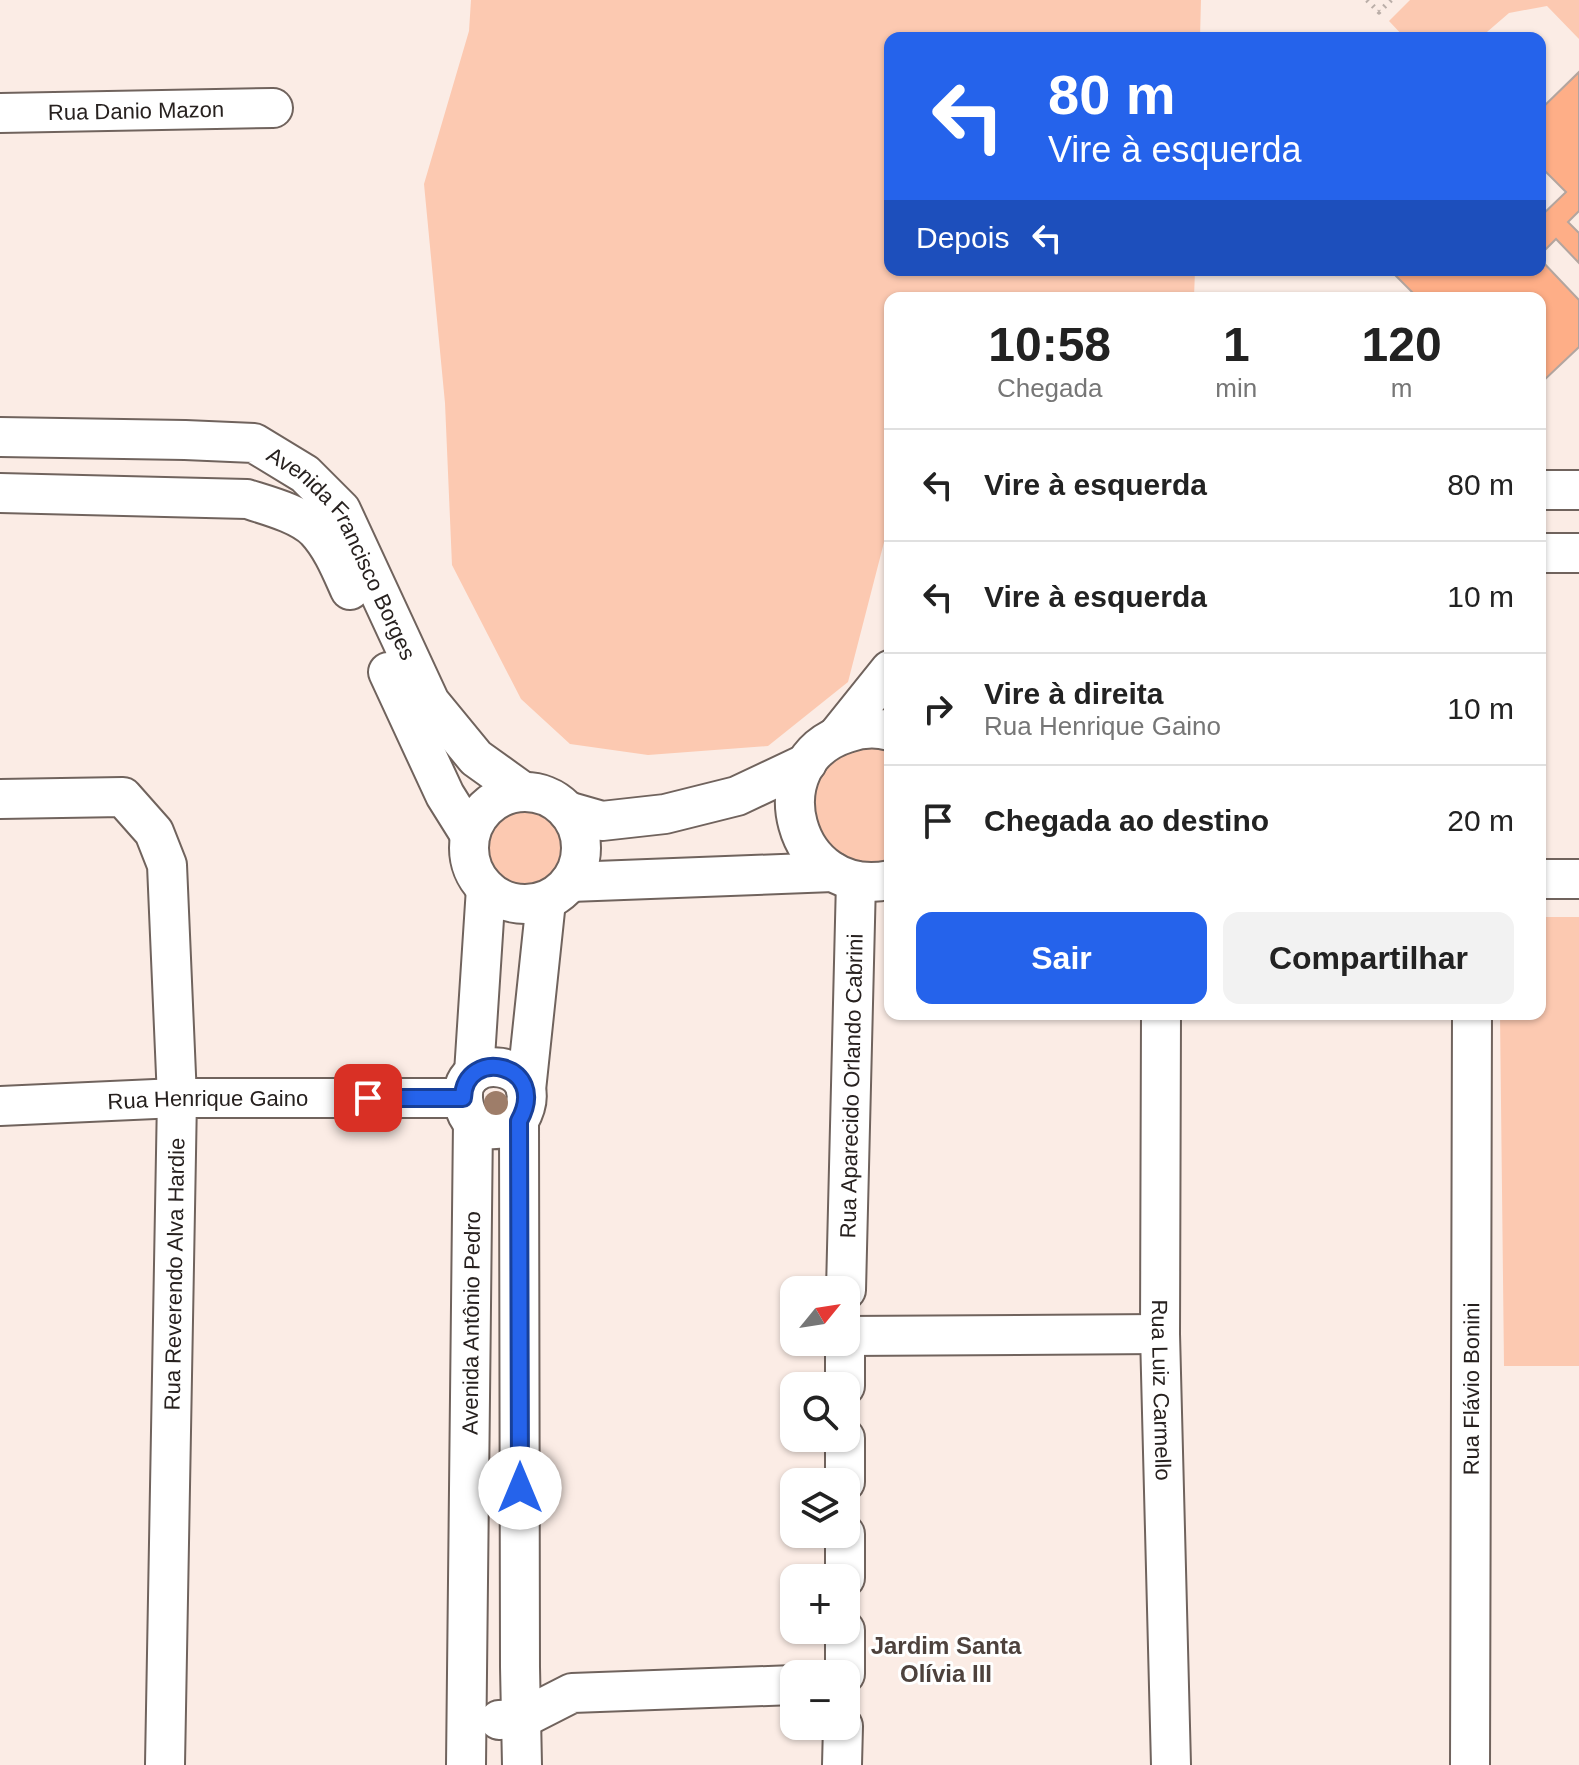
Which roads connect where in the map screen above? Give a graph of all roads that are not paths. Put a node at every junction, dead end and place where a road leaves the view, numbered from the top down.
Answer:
1 (273, 108) dead end
2 (0, 113) edge
3 (0, 437) edge
4 (1546, 490) edge
5 (1579, 490) edge
6 (0, 493) edge
7 (1546, 553) edge
8 (1579, 553) edge
9 (368, 598) junction
10 (884, 677) edge
11 (884, 730) edge
12 (837, 736) junction
13 (807, 763) junction
14 (522, 791) junction
15 (0, 799) edge
16 (567, 811) junction
17 (470, 835) junction
18 (860, 878) edge
19 (1546, 879) edge
20 (1579, 879) edge
21 (486, 888) junction
22 (558, 891) junction
23 (1161, 1020) edge
24 (1472, 1020) edge
25 (177, 1098) junction
26 (470, 1098) junction
27 (0, 1106) edge
28 (523, 1106) junction
29 (846, 1276) edge
30 (1160, 1334) junction
31 (860, 1339) edge
32 (466, 1664) junction
33 (520, 1667) junction
34 (780, 1686) edge
35 (572, 1693) junction
36 (466, 1718) junction
37 (521, 1719) junction
38 (843, 1740) edge
39 (165, 1765) edge
40 (466, 1765) edge
41 (522, 1765) edge
42 (842, 1765) edge
43 (1171, 1765) edge
44 (1470, 1765) edge

1 - 2 street, Rua Danio Mazon
3 - 9 street, Avenida Francisco Borges
4 - 5 street
6 - 9 street, Avenida Francisco Borges
7 - 8 street
9 - 14 street, Avenida Francisco Borges
9 - 17 street, Avenida Francisco Borges
10 - 12 street
11 - 12 street
12 - 13 street
13 - 16 street
13 - 18 street
14 - 16 street
14 - 17 street
15 - 25 street, Rua Reverendo Alva Hardie
16 - 22 street
17 - 21 street
18 - 22 street
18 - 29 street, Rua Aparecido Orlando Cabrini
19 - 20 street
21 - 22 street
21 - 26 street, Avenida Antônio Pedro
22 - 28 street
23 - 30 street, Rua Luiz Carmello
24 - 44 street, Rua Flávio Bonini
25 - 26 street, Rua Henrique Gaino
25 - 27 street, Rua Henrique Gaino
25 - 39 street, Rua Reverendo Alva Hardie
26 - 28 street
26 - 28 street
26 - 32 street, Avenida Antônio Pedro
28 - 33 street
30 - 31 street
30 - 43 street, Rua Luiz Carmello
32 - 33 street
32 - 36 street, Avenida Antônio Pedro
33 - 35 street
33 - 37 street
34 - 35 street
35 - 37 street
36 - 37 street
36 - 40 street, Avenida Antônio Pedro
37 - 41 street
38 - 42 street

